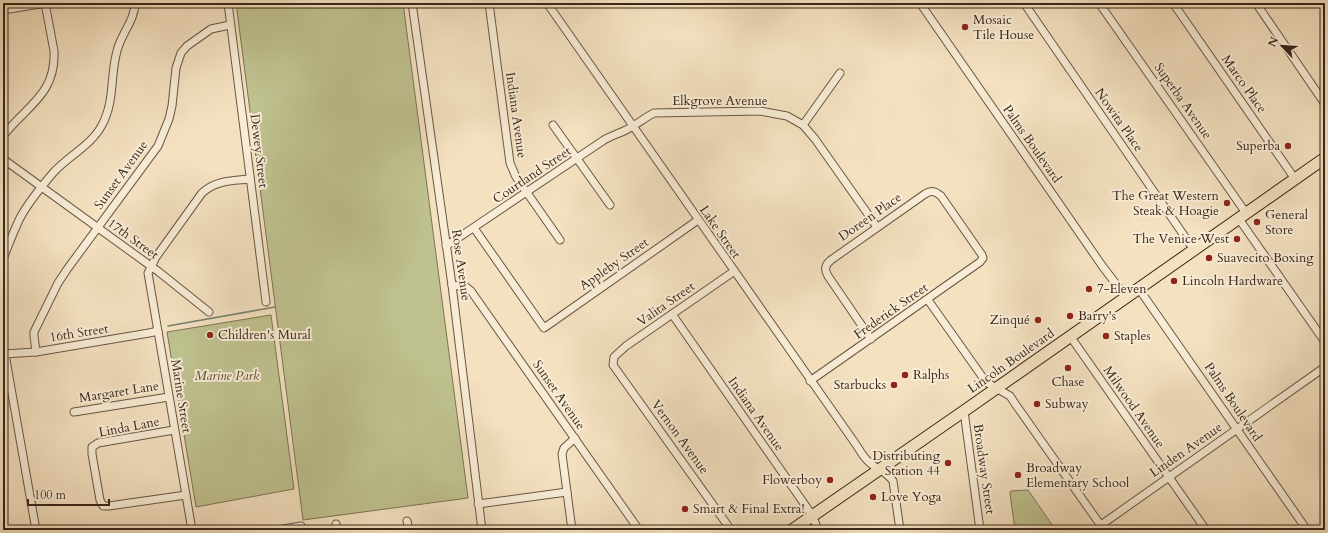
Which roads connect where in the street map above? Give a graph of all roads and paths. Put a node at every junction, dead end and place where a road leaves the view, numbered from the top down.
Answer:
1 (46, 3) edge
2 (135, 3) edge
3 (228, 3) edge
4 (412, 3) edge
5 (489, 3) edge
6 (547, 3) edge
7 (920, 3) edge
8 (1024, 3) edge
9 (1099, 3) edge
10 (1173, 3) edge
11 (1256, 3) edge
12 (3, 10) edge
13 (230, 25) junction
14 (840, 73) dead end
15 (1325, 104) edge
16 (553, 125) dead end
17 (803, 125) junction
18 (632, 126) junction
19 (3, 136) edge
20 (1325, 158) edge
21 (3, 159) edge
22 (576, 159) junction
23 (250, 179) junction
24 (1295, 179) junction
25 (42, 187) junction
26 (526, 193) junction
27 (610, 205) dead end
28 (1243, 216) junction
29 (698, 220) junction
30 (877, 227) junction
31 (98, 228) junction
32 (474, 228) junction
33 (560, 240) dead end
34 (446, 246) junction
35 (1194, 250) junction
36 (983, 258) joint
37 (3, 259) edge
38 (150, 266) junction
39 (734, 272) junction
40 (452, 285) junction
41 (1139, 289) junction
42 (1126, 298) junction
43 (928, 300) junction
44 (266, 302) dead end
45 (209, 312) dead end
46 (672, 314) junction
47 (158, 331) junction
48 (1070, 336) junction
49 (871, 339) junction
50 (1325, 342) edge
51 (36, 352) junction
52 (4, 354) edge
53 (614, 357) joint
54 (1325, 367) edge
55 (810, 381) junction
56 (997, 388) junction
57 (169, 396) junction
58 (964, 411) junction
59 (74, 412) dead end
60 (1236, 429) junction
61 (174, 430) junction
62 (574, 438) junction
63 (880, 469) junction
64 (1168, 477) junction
65 (567, 492) junction
66 (186, 495) junction
67 (478, 504) junction
68 (812, 515) junction
69 (407, 521) dead end
70 (301, 526) dead end
71 (1102, 527) edge
72 (36, 530) edge
73 (192, 530) edge
74 (277, 530) edge
75 (409, 530) edge
76 (482, 530) edge
77 (572, 530) edge
78 (639, 530) edge
79 (731, 530) edge
80 (792, 530) edge
81 (818, 530) edge
82 (900, 530) edge
83 (980, 530) edge
84 (1206, 530) edge
85 (1307, 530) edge

1 - 12 street
1 - 19 street
2 - 25 street
3 - 13 street, Dewey Street
4 - 34 street, Rose Avenue
5 - 26 street, Indiana Avenue
6 - 18 street, Lake Street
7 - 42 street, Palms Boulevard
8 - 35 street, Nowita Place
9 - 28 street, Superba Avenue
10 - 24 street, Marco Place
11 - 15 street
13 - 23 street, Dewey Street
13 - 31 street, Sunset Avenue
14 - 17 street
16 - 22 street
17 - 18 street, Elkgrove Avenue
17 - 30 street, Elkgrove Avenue
18 - 22 street, Courtland Street
18 - 29 street, Lake Street
20 - 24 highway, Lincoln Boulevard
21 - 25 street, 17th Street
22 - 26 street, Courtland Street
22 - 27 street
23 - 38 street
23 - 44 street, Dewey Street
24 - 28 highway, Lincoln Boulevard
25 - 31 street, 17th Street
25 - 37 street
26 - 32 street, Courtland Street
26 - 33 street, Indiana Avenue
28 - 35 highway, Lincoln Boulevard
28 - 50 street, Superba Avenue
29 - 32 street, Appleby Street
29 - 39 street, Lake Street
30 - 36 street, Doreen Place
30 - 49 street, Doreen Place
31 - 38 street, 17th Street
31 - 51 street, Sunset Avenue
32 - 34 street, Courtland Street
34 - 40 street, Rose Avenue
35 - 41 highway, Lincoln Boulevard
36 - 43 street, Frederick Street
38 - 45 street, 17th Street
38 - 47 street, Marine Street
39 - 46 street, Valita Street
39 - 55 street, Lake Street
40 - 62 street, Sunset Avenue
40 - 67 street, Rose Avenue
41 - 42 highway, Lincoln Boulevard
41 - 60 street, Palms Boulevard
42 - 48 highway, Lincoln Boulevard
43 - 49 street, Frederick Street
43 - 56 street
46 - 53 street, Valita Street
46 - 68 street, Indiana Avenue
47 - 51 street, 16th Street
47 - 57 street, Marine Street
48 - 56 highway, Lincoln Boulevard
48 - 64 street, Milwood Avenue
49 - 55 street, Frederick Street
51 - 52 street, 16th Street
52 - 72 street
53 - 79 street, Vernon Avenue
54 - 60 street, Linden Avenue
55 - 63 street, Lake Street
56 - 58 highway, Lincoln Boulevard
56 - 71 street
57 - 59 street, Margaret Lane
57 - 61 street, Marine Street
58 - 63 highway, Lincoln Boulevard
58 - 83 street, Broadway Street
60 - 64 street, Linden Avenue
60 - 85 street, Palms Boulevard
61 - 66 street, Marine Street
61 - 66 street, Linda Lane
62 - 65 street
62 - 78 street, Sunset Avenue
63 - 68 highway, Lincoln Boulevard
63 - 82 street, Lake Street
64 - 71 street, Linden Avenue
64 - 84 street, Milwood Avenue
65 - 67 street
65 - 77 street
66 - 73 street, Marine Street
67 - 76 street, Rose Avenue
68 - 80 highway, Lincoln Boulevard
68 - 81 street, Indiana Avenue
69 - 75 street
70 - 74 street

